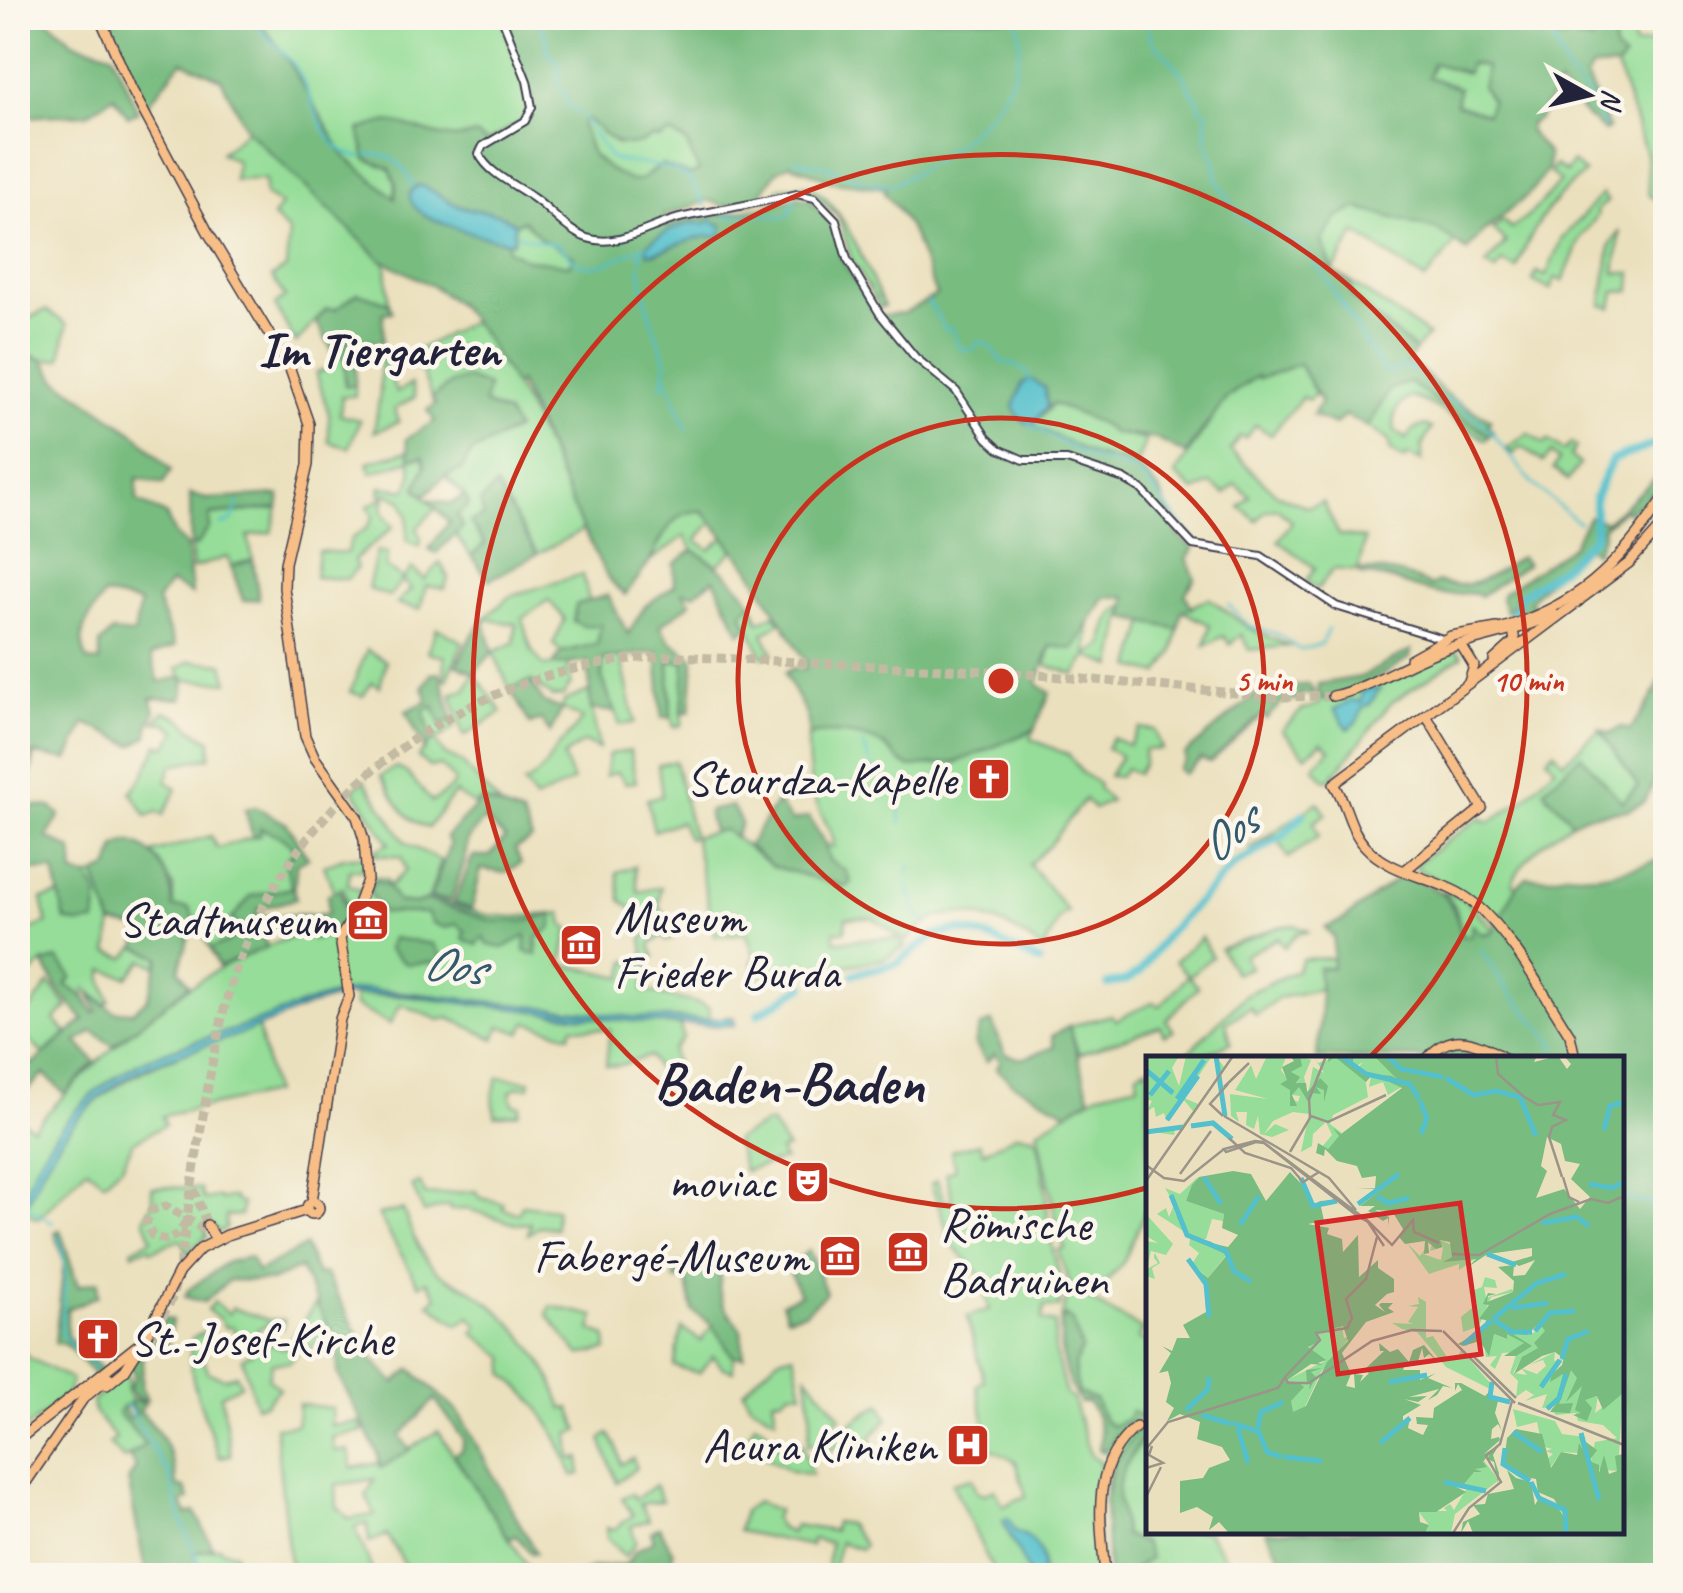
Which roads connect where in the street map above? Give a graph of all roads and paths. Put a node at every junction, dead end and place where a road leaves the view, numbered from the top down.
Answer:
1 (100, 18) edge
2 (502, 18) edge
3 (1666, 498) edge
4 (1666, 522) edge
5 (1579, 601) junction
6 (1509, 628) junction
7 (1442, 639) junction
8 (1461, 645) junction
9 (1473, 663) junction
10 (1492, 667) junction
11 (1392, 672) junction
12 (1466, 687) junction
13 (1333, 696) tunnel mouth
14 (1427, 716) junction
15 (1404, 871) junction
16 (1430, 1056) edge
17 (1501, 1056) edge
18 (1575, 1056) edge
19 (206, 1228) tunnel mouth
20 (214, 1240) junction
21 (144, 1340) junction
22 (109, 1377) tunnel mouth
23 (77, 1408) junction
24 (1136, 1427) tunnel mouth
25 (18, 1440) edge
26 (18, 1494) edge
27 (1104, 1576) edge

1 - 20 main road
2 - 7 street
3 - 6 main road
4 - 5 main road
5 - 6 main road
5 - 10 main road
6 - 7 main road
6 - 8 main road
6 - 10 main road
7 - 8 street
7 - 11 main road
8 - 9 main road
8 - 11 main road
9 - 10 main road
9 - 12 main road
10 - 12 main road
11 - 13 main road
12 - 14 main road
14 - 15 main road
14 - 15 main road
15 - 18 main road
16 - 17 main road
19 - 20 main road
20 - 21 main road
21 - 23 main road
21 - 25 main road
22 - 23 main road
23 - 26 main road
24 - 27 main road

